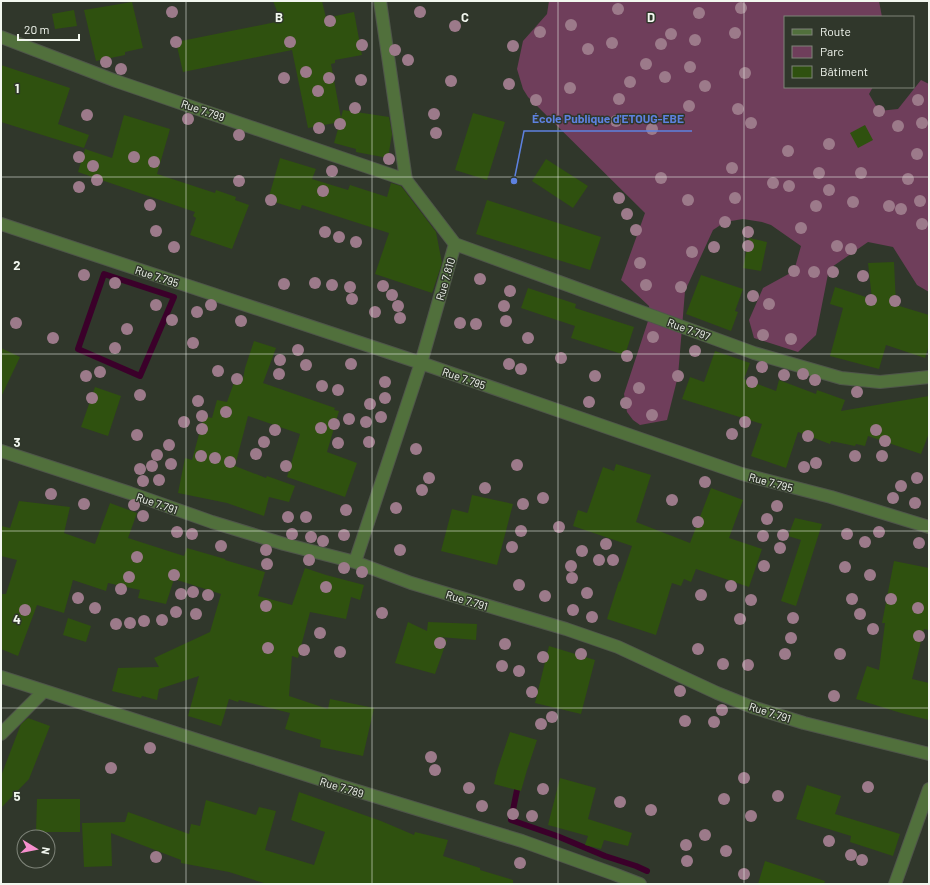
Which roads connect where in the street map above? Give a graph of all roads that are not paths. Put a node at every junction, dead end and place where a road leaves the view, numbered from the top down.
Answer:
1 (380, 1) edge
2 (1, 38) edge
3 (406, 180) junction
4 (1, 224) edge
5 (455, 244) junction
6 (421, 363) junction
7 (929, 377) edge
8 (1, 451) edge
9 (929, 527) edge
10 (355, 562) junction
11 (1, 677) edge
12 (44, 691) junction
13 (1, 734) edge
14 (929, 754) edge
15 (929, 789) edge
16 (640, 884) edge
17 (895, 884) edge

1 - 3 street, Rue 7.810
2 - 3 street, Rue 7.799
3 - 5 street, Rue 7.810
4 - 6 street, Rue 7.795
5 - 6 street, Rue 7.810
5 - 7 street, Rue 7.797
6 - 9 street, Rue 7.795
6 - 10 street, Rue 7.810
8 - 10 street, Rue 7.791
10 - 14 street, Rue 7.791
11 - 12 street, Rue 7.789
12 - 13 street
12 - 16 street, Rue 7.789
15 - 17 street

